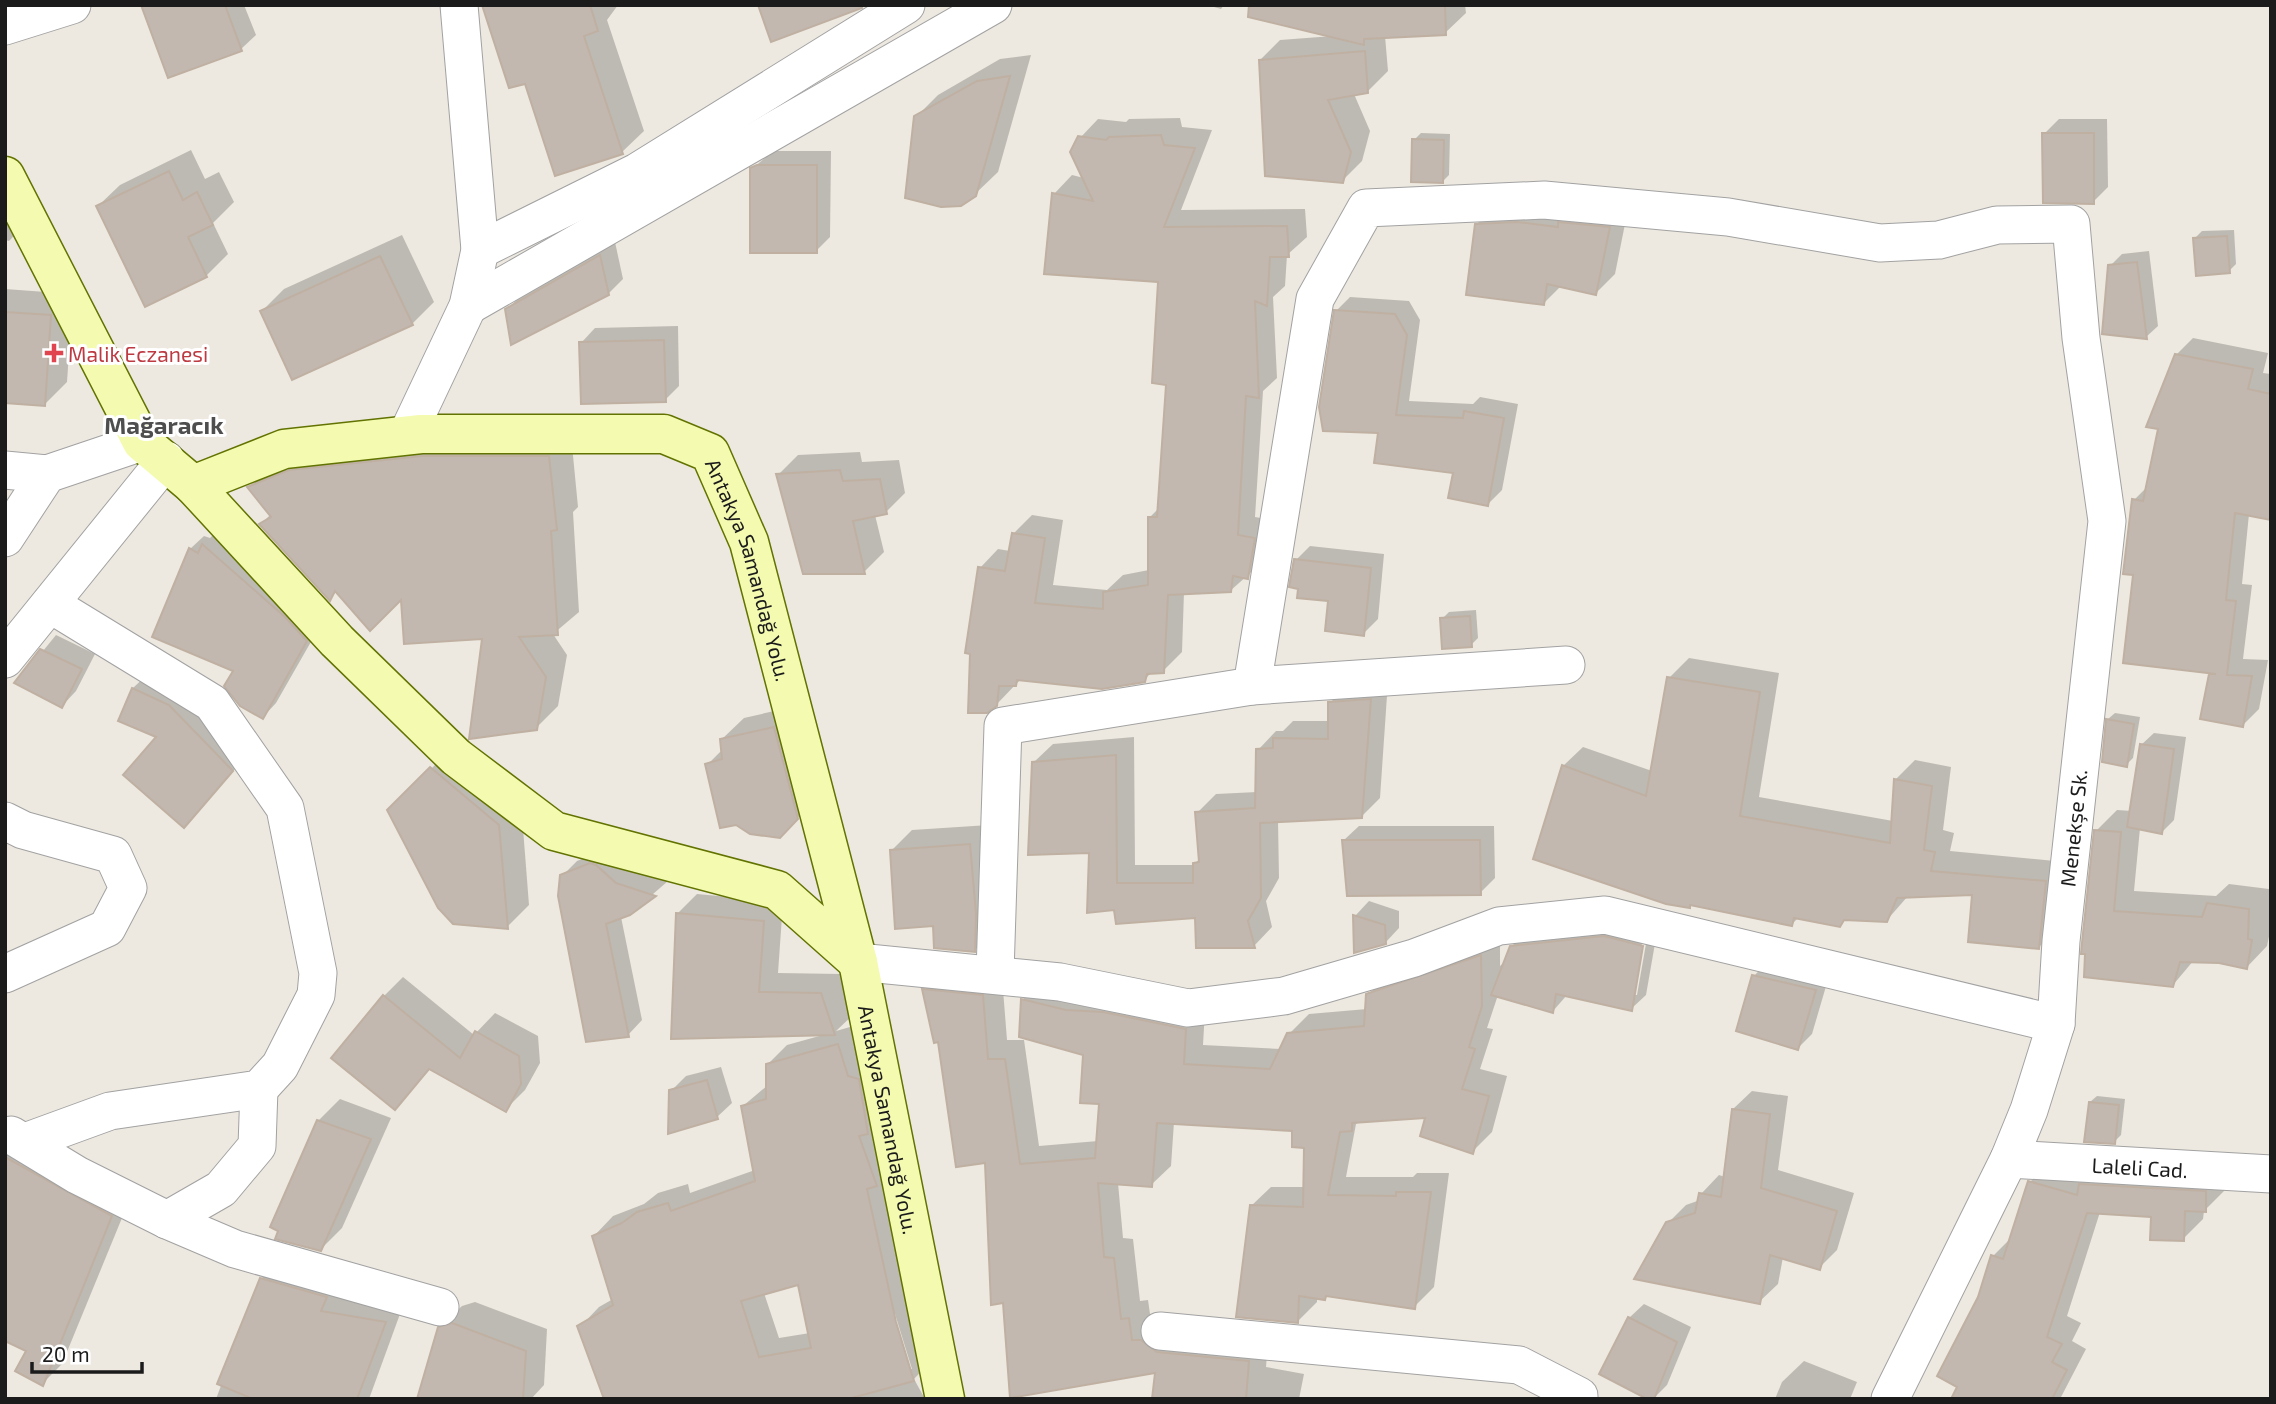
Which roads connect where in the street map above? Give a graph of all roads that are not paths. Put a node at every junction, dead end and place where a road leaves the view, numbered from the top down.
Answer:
1 (72, 5) edge
2 (459, 5) edge
3 (906, 5) edge
4 (993, 5) edge
5 (5, 26) edge
6 (5, 176) edge
7 (480, 250) junction
8 (468, 306) junction
9 (407, 435) junction
10 (167, 463) junction
11 (5, 470) edge
12 (47, 474) junction
13 (5, 538) edge
14 (50, 604) junction
15 (5, 659) edge
16 (1566, 665) dead end
17 (1252, 686) junction
18 (5, 821) edge
19 (859, 962) junction
20 (995, 973) junction
21 (5, 974) edge
22 (2056, 1024) junction
23 (259, 1089) junction
24 (15, 1137) edge
25 (2009, 1158) junction
26 (2271, 1174) edge
27 (167, 1220) junction
28 (440, 1307) dead end
29 (1160, 1331) dead end
30 (945, 1399) edge
31 (1578, 1399) edge
32 (1890, 1399) edge

1 - 5 street
2 - 7 street
3 - 7 street
4 - 8 street
6 - 10 street
7 - 8 street
8 - 9 street
9 - 10 street, Antakya Samandağ Yolu.
9 - 19 street, Antakya Samandağ Yolu.
10 - 12 street
10 - 14 street
10 - 19 street
11 - 12 street
12 - 13 street
14 - 15 street
14 - 23 street
16 - 17 street
17 - 20 street
17 - 22 street, Menekşe Sk.
18 - 21 street
19 - 20 street
19 - 30 street, Antakya Samandağ Yolu.
20 - 22 street
22 - 25 street, Menekşe Sk.
23 - 24 street
23 - 27 street
24 - 27 street
25 - 26 street, Laleli Cad.
25 - 32 street, Menekşe Sk.
27 - 28 street
29 - 31 street

